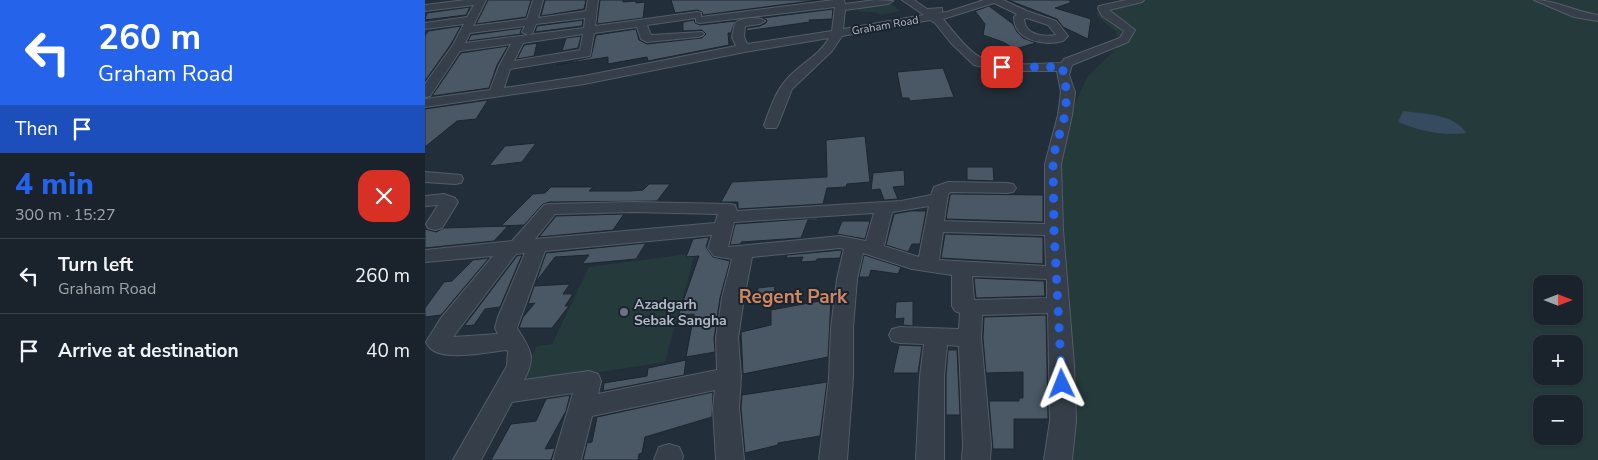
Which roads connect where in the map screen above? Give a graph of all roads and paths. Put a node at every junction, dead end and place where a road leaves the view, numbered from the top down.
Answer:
1 (538, 0) edge
2 (593, 0) edge
3 (759, 0) edge
4 (908, 0) edge
5 (931, 0) edge
6 (994, 0) edge
7 (1139, 0) edge
8 (1539, 0) edge
9 (887, 1) edge
10 (426, 3) edge
11 (840, 3) edge
12 (719, 6) dead end
13 (939, 12) junction
14 (591, 14) junction
15 (474, 15) edge
16 (697, 15) junction
17 (1028, 15) dead end
18 (763, 16) junction
19 (911, 16) junction
20 (1598, 18) edge
21 (432, 19) edge
22 (531, 22) junction
23 (642, 26) junction
24 (589, 30) junction
25 (839, 30) junction
26 (698, 34) junction
27 (523, 39) junction
28 (763, 45) junction
29 (742, 47) dead end
30 (456, 48) junction
31 (707, 54) junction
32 (817, 59) joint
33 (505, 66) junction
34 (1063, 67) junction
35 (427, 89) edge
36 (495, 93) junction
37 (432, 102) edge
38 (425, 115) edge
39 (771, 125) dead end
40 (425, 177) edge
41 (455, 179) dead end
42 (1007, 188) dead end
43 (938, 199) junction
44 (425, 200) edge
45 (884, 207) junction
46 (725, 222) junction
47 (435, 224) dead end
48 (933, 226) junction
49 (1054, 230) junction
50 (522, 246) junction
51 (864, 246) junction
52 (745, 250) junction
53 (425, 256) edge
54 (928, 266) junction
55 (962, 268) junction
56 (1057, 273) junction
57 (1058, 305) junction
58 (971, 308) junction
59 (900, 335) dead end
60 (937, 336) junction
61 (971, 338) junction
62 (514, 342) junction
63 (729, 377) junction
64 (504, 393) junction
65 (582, 408) junction
66 (467, 460) edge
67 (567, 460) edge
68 (730, 460) edge
69 (833, 460) edge
70 (930, 460) edge
71 (976, 460) edge
72 (1058, 460) edge

1 - 22 street
2 - 14 street
3 - 18 street
4 - 13 street
5 - 13 street
6 - 13 street
6 - 17 street
7 - 34 street, Graham Road
8 - 20 street
9 - 11 street
9 - 19 street
10 - 21 street
11 - 18 street
11 - 25 street, Graham Road
12 - 16 street
13 - 19 street, Graham Road
13 - 34 street, Graham Road
14 - 22 street
14 - 24 street
15 - 21 street
15 - 21 street
15 - 22 street
15 - 30 street
16 - 18 street
16 - 23 street
16 - 26 street
18 - 28 street
18 - 29 street
19 - 25 street, Graham Road
22 - 27 street
23 - 24 street
23 - 26 street
24 - 27 street
24 - 33 street
25 - 28 street
25 - 32 street
26 - 31 street
27 - 30 street
27 - 33 street
28 - 31 street
30 - 35 street
31 - 36 street
32 - 39 street
33 - 36 street
34 - 49 street
36 - 37 street
37 - 38 street
40 - 41 street
42 - 43 street
43 - 45 street
43 - 48 street
44 - 47 street
45 - 46 street
45 - 51 street
46 - 50 street
46 - 50 street
46 - 52 street
48 - 49 street
48 - 54 street
49 - 56 street
50 - 53 street
50 - 62 street
50 - 62 street
51 - 52 street
51 - 54 street
51 - 69 street
52 - 63 street
54 - 55 street
55 - 56 street
55 - 58 street
56 - 57 street
57 - 58 street
57 - 72 street
58 - 61 street
59 - 60 street
60 - 61 street
60 - 70 street
61 - 71 street
62 - 64 street
63 - 65 street
63 - 68 street
64 - 65 street
64 - 66 street
65 - 67 street

